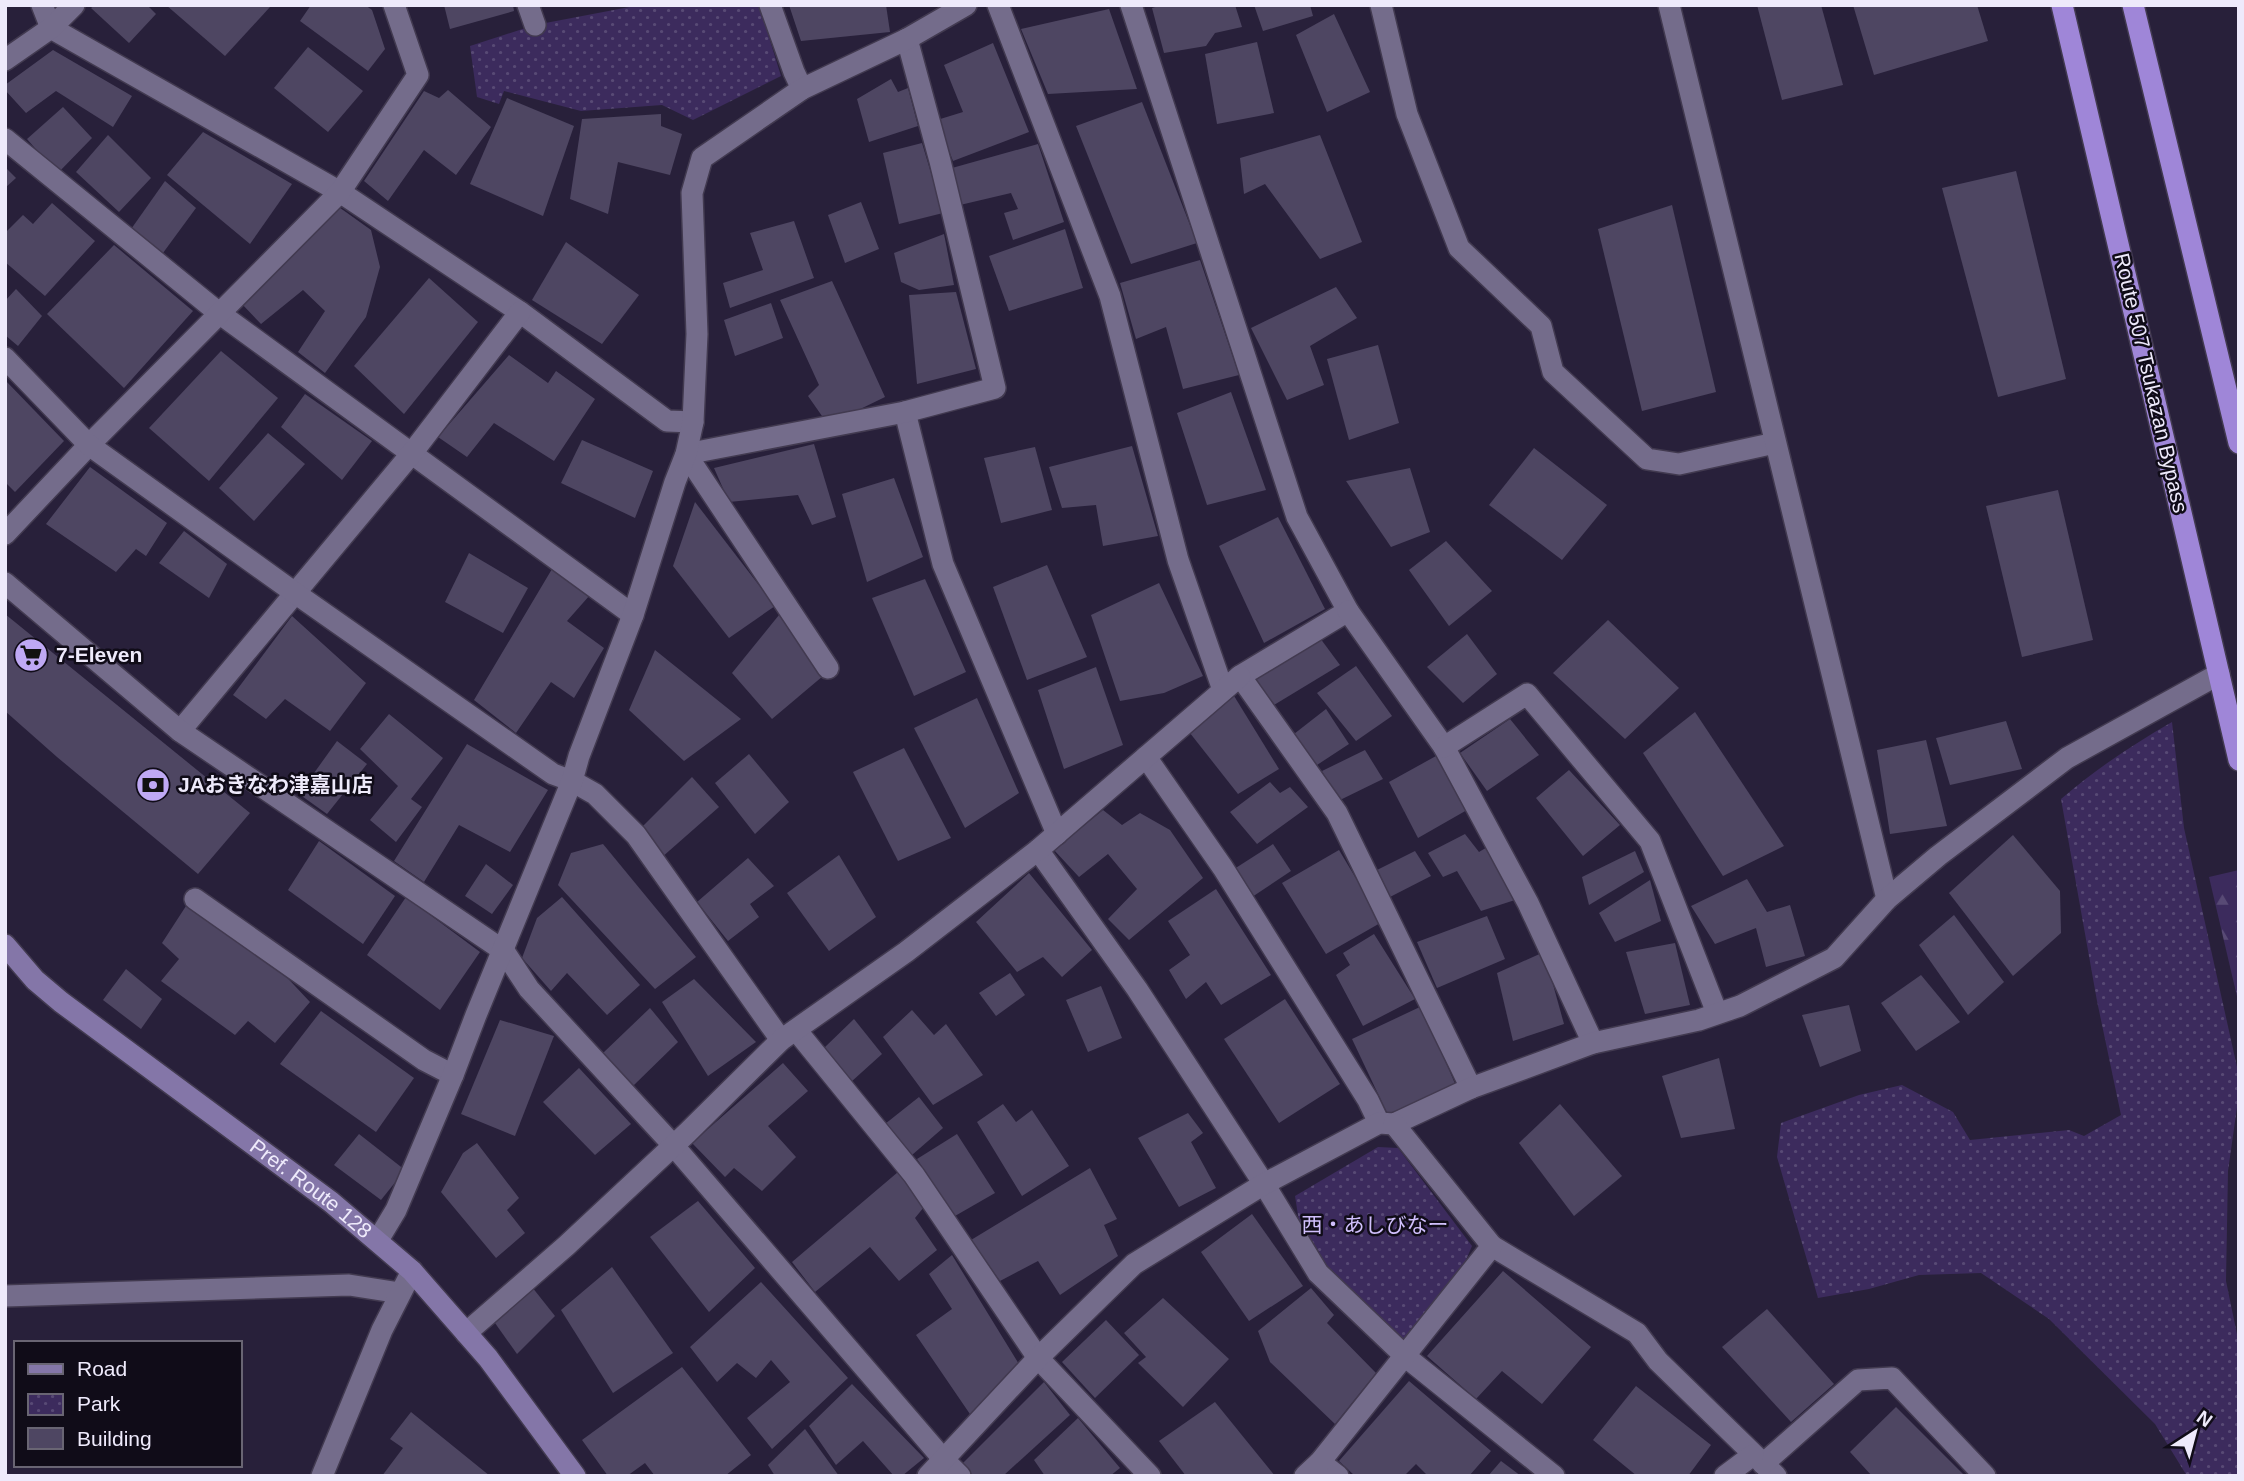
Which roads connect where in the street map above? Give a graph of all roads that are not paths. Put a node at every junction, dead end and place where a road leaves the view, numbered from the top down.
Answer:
1 (42, 5) edge
2 (75, 5) edge
3 (394, 5) edge
4 (770, 5) edge
5 (967, 5) edge
6 (998, 5) edge
7 (1131, 5) edge
8 (1381, 5) edge
9 (1669, 5) edge
10 (2062, 5) edge
11 (2133, 5) edge
12 (51, 28) junction
13 (907, 39) junction
14 (5, 61) edge
15 (803, 89) junction
16 (5, 139) edge
17 (340, 192) junction
18 (520, 312) junction
19 (219, 313) junction
20 (5, 358) edge
21 (905, 412) junction
22 (693, 422) junction
23 (1775, 443) junction
24 (2239, 443) edge
25 (89, 444) junction
26 (412, 453) junction
27 (686, 454) junction
28 (5, 534) edge
29 (5, 583) edge
30 (295, 593) junction
31 (1348, 611) junction
32 (633, 615) junction
33 (828, 668) dead end
34 (2219, 674) junction
35 (1231, 683) junction
36 (180, 731) junction
37 (1444, 747) junction
38 (1146, 757) junction
39 (2239, 761) edge
40 (572, 781) junction
41 (1057, 834) junction
42 (1038, 850) junction
43 (195, 899) dead end
44 (1887, 899) junction
45 (5, 945) edge
46 (504, 951) junction
47 (1717, 1013) junction
48 (789, 1035) junction
49 (1593, 1043) junction
50 (453, 1075) junction
51 (1471, 1088) junction
52 (1386, 1124) junction
53 (673, 1145) junction
54 (1264, 1184) junction
55 (377, 1240) junction
56 (1492, 1246) junction
57 (412, 1271) junction
58 (400, 1293) junction
59 (5, 1296) edge
60 (466, 1333) junction
61 (1406, 1357) junction
62 (1038, 1358) junction
63 (944, 1460) junction
64 (1764, 1465) edge
65 (1313, 1469) edge
66 (322, 1476) edge
67 (576, 1476) edge
68 (928, 1476) edge
69 (960, 1476) edge
70 (1150, 1476) edge
71 (1338, 1476) edge
72 (1554, 1476) edge
73 (1725, 1476) edge
74 (1984, 1476) edge

1 - 12 street
2 - 12 street
3 - 17 street
4 - 15 street
5 - 13 street
6 - 35 street
7 - 31 street
8 - 23 street
9 - 23 street
10 - 34 highway, Route 507 Tsukazan Bypass
11 - 24 highway
12 - 14 street
12 - 17 street
13 - 15 street
13 - 21 street
15 - 22 street
16 - 19 street
17 - 18 street
17 - 19 street
18 - 22 street
18 - 26 street
19 - 25 street
19 - 26 street
20 - 25 street
21 - 27 street
21 - 41 street
22 - 27 street
23 - 44 street
25 - 28 street
25 - 30 street
26 - 30 street
26 - 32 street
27 - 32 street
27 - 33 street
29 - 36 street
30 - 36 street
30 - 40 street
31 - 35 street
31 - 37 street
32 - 40 street
34 - 39 highway, Route 507 Tsukazan Bypass
34 - 44 street
35 - 38 street
35 - 51 street
36 - 46 street
37 - 47 street
37 - 49 street
38 - 41 street
38 - 52 street
40 - 46 street
40 - 48 street
41 - 42 street
42 - 48 street
42 - 54 street
43 - 50 street
44 - 47 street
45 - 55 main road, Pref. Route 128
46 - 50 street
46 - 53 street
47 - 49 street
48 - 53 street
48 - 62 street
49 - 51 street
50 - 55 street
51 - 52 street
52 - 54 street
52 - 56 street
53 - 60 street
53 - 63 street
54 - 61 street
54 - 62 street
55 - 57 main road, Pref. Route 128
56 - 61 street
56 - 64 street
57 - 58 street
57 - 60 main road, Pref. Route 128
58 - 59 street
58 - 66 street
60 - 67 main road, Pref. Route 128
61 - 65 street
61 - 72 street
62 - 63 street
62 - 70 street
63 - 68 street
63 - 69 street
64 - 73 street
64 - 74 street
65 - 71 street

